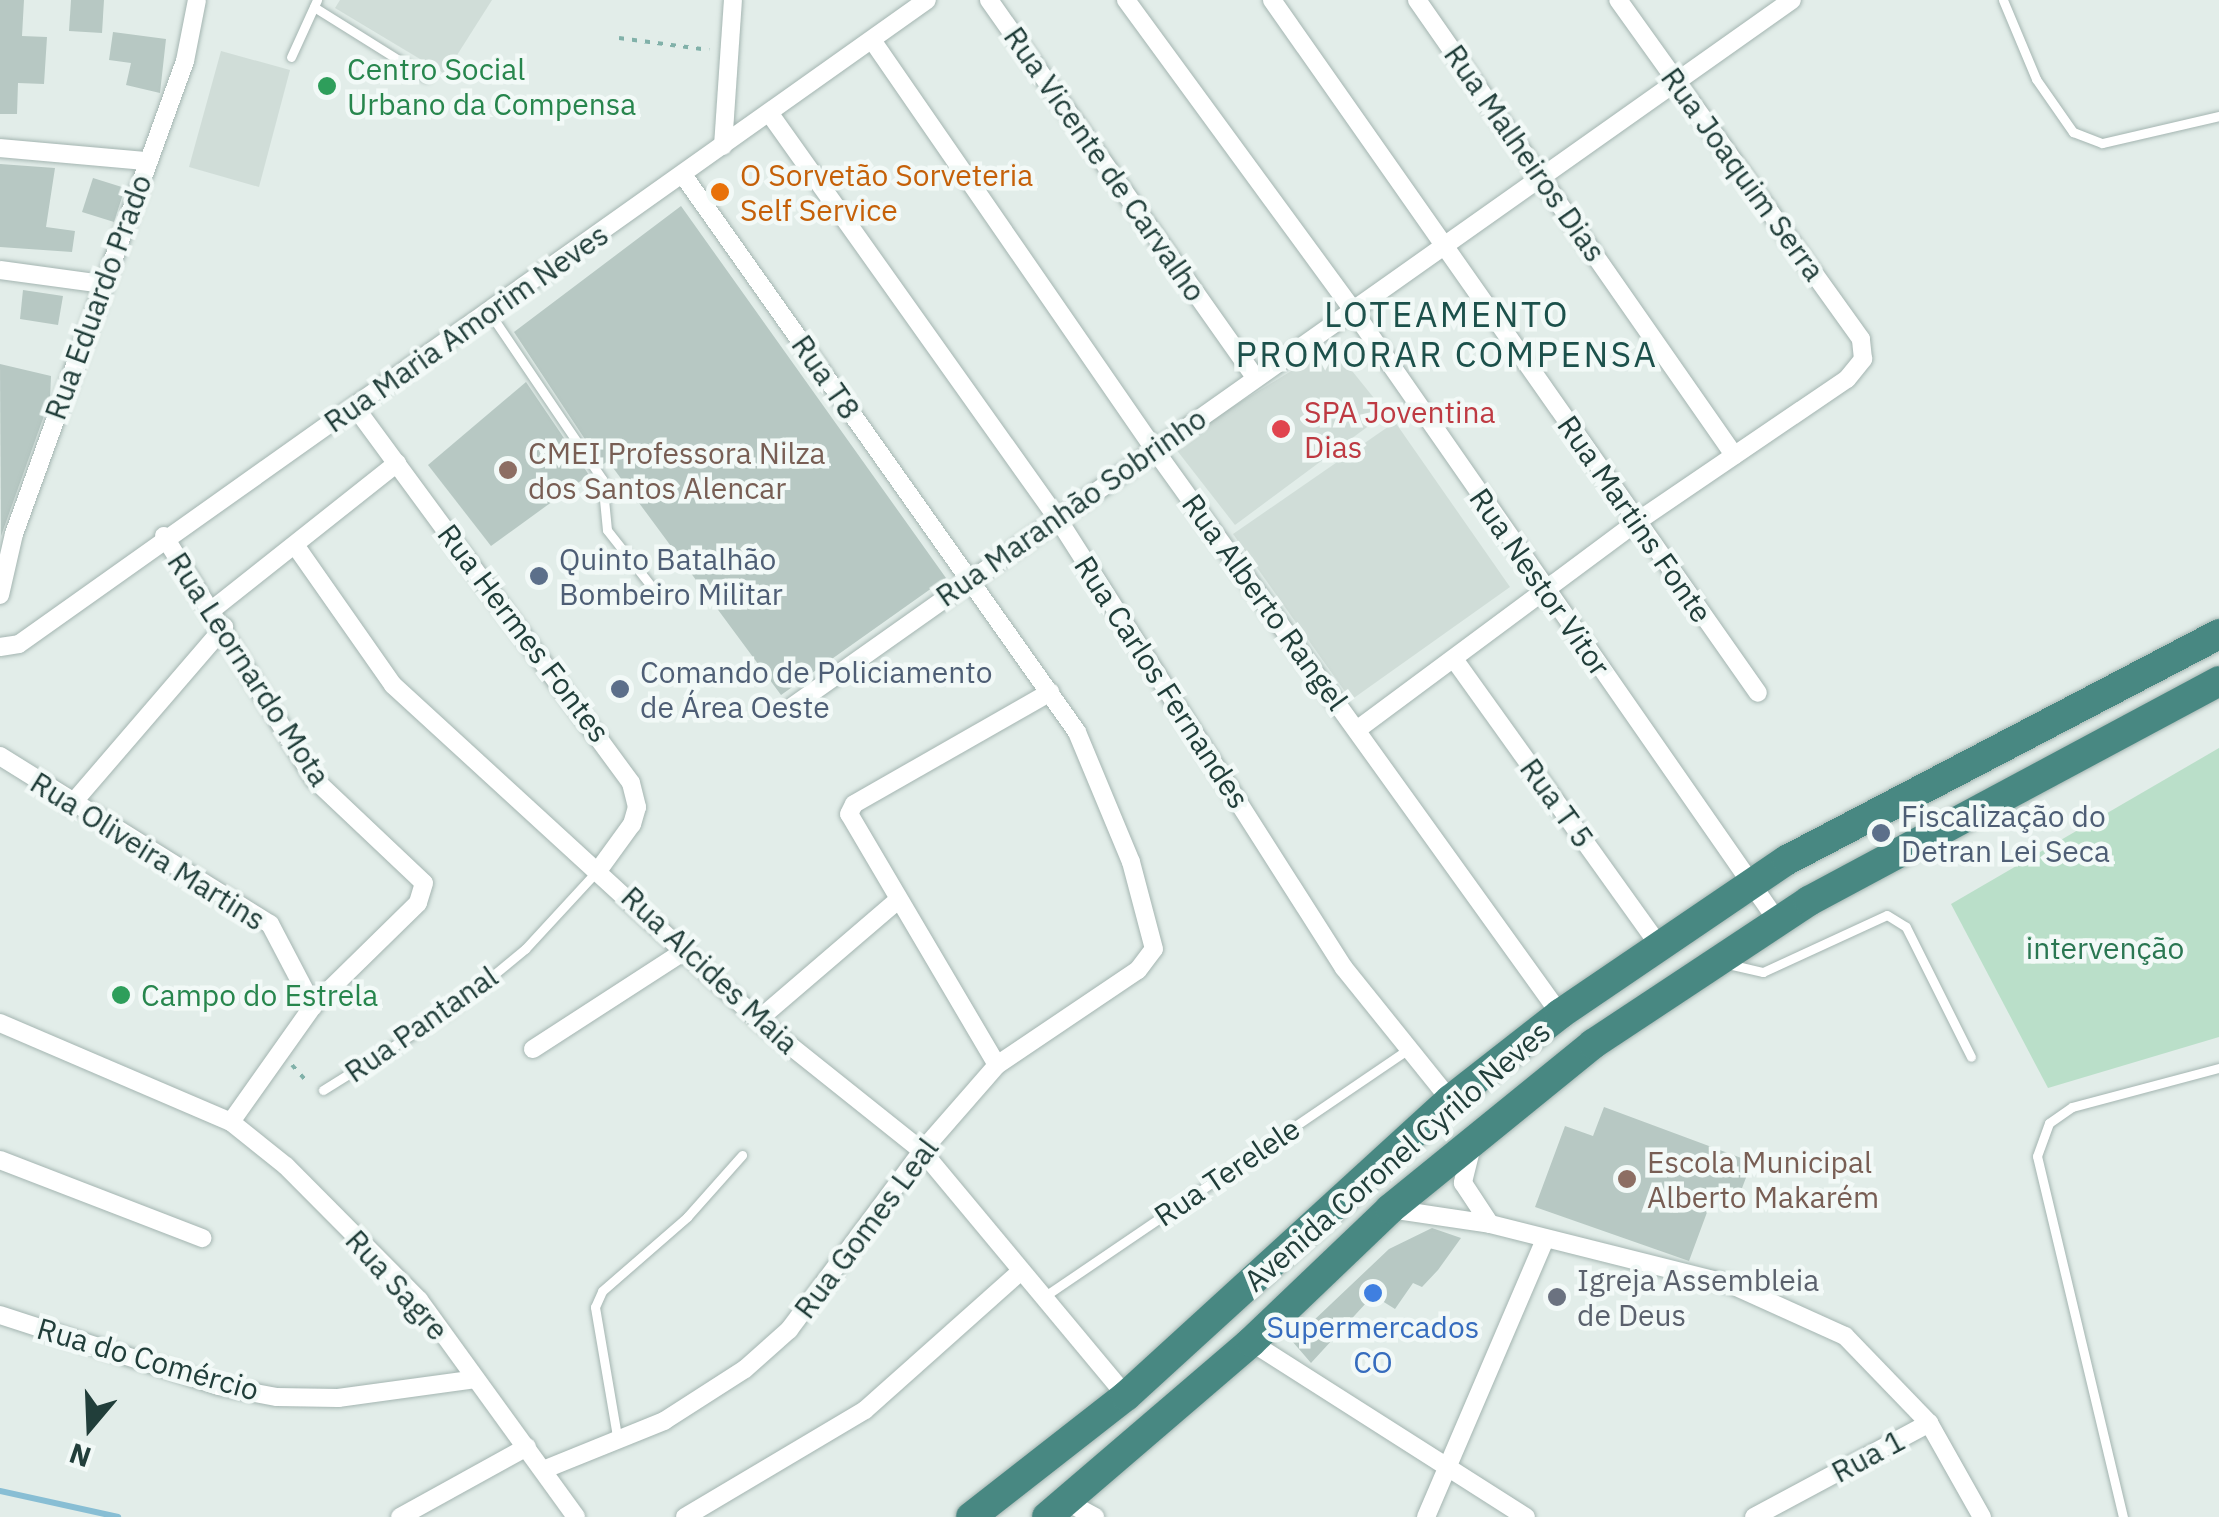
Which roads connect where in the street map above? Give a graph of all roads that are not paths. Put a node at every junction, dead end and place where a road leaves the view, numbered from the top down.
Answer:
1 (197, 0) edge
2 (733, 0) edge
3 (927, 0) edge
4 (989, 0) edge
5 (1126, 0) edge
6 (1272, 0) edge
7 (1418, 0) edge
8 (1618, 0) edge
9 (1792, 0) edge
10 (2003, 0) edge
11 (315, 4) edge
12 (906, 7) edge
13 (872, 40) junction
14 (291, 56) dead end
15 (426, 77) dead end
16 (1678, 83) junction
17 (770, 114) junction
18 (2219, 116) edge
19 (723, 146) junction
20 (0, 148) edge
21 (147, 161) junction
22 (683, 176) junction
23 (1544, 178) junction
24 (1448, 246) junction
25 (0, 270) edge
26 (102, 284) junction
27 (1352, 309) junction
28 (489, 312) junction
29 (1255, 377) junction
30 (354, 407) junction
31 (1154, 449) junction
32 (1734, 454) junction
33 (397, 463) junction
34 (1056, 516) junction
35 (1635, 523) junction
36 (164, 536) junction
37 (295, 544) junction
38 (969, 578) junction
39 (1544, 589) junction
40 (654, 591) dead end
41 (0, 595) edge
42 (213, 609) junction
43 (224, 627) junction
44 (2219, 634) edge
45 (0, 647) edge
46 (1454, 659) junction
47 (2219, 680) edge
48 (1050, 692) junction
49 (1758, 693) dead end
50 (793, 706) dead end
51 (1358, 729) junction
52 (0, 756) edge
53 (71, 806) junction
54 (600, 868) junction
55 (1752, 882) junction
56 (898, 900) junction
57 (1778, 922) junction
58 (1154, 941) joint
59 (1660, 947) junction
60 (686, 950) junction
61 (1722, 959) junction
62 (313, 1006) junction
63 (1560, 1014) junction
64 (758, 1020) junction
65 (0, 1023) edge
66 (533, 1049) dead end
67 (1407, 1050) junction
68 (1971, 1058) dead end
69 (996, 1065) junction
70 (2219, 1068) edge
71 (323, 1090) road end
72 (1450, 1100) junction
73 (231, 1122) junction
74 (1478, 1136) junction
75 (922, 1152) junction
76 (742, 1155) dead end
77 (0, 1160) edge
78 (1390, 1209) junction
79 (1490, 1224) junction
80 (202, 1238) dead end
81 (1545, 1239) junction
82 (1020, 1272) junction
83 (1048, 1294) junction
84 (0, 1315) edge
85 (1250, 1342) junction
86 (476, 1379) junction
87 (1126, 1396) junction
88 (1928, 1424) junction
89 (616, 1436) junction
90 (528, 1447) junction
91 (1448, 1467) junction
92 (543, 1470) junction
93 (1057, 1510) edge
94 (400, 1517) edge
95 (576, 1517) edge
96 (685, 1517) edge
97 (971, 1517) edge
98 (1095, 1517) edge
99 (1426, 1517) edge
100 (1526, 1517) edge
101 (1754, 1517) edge
102 (1982, 1517) edge
103 (2123, 1517) edge

1 - 21 street, Rua Eduardo Prado
2 - 19 street
3 - 12 street, Rua Maria Amorim Neves
4 - 29 street, Rua Vicente de Carvalho
5 - 27 street, Rua Nestor Vitor
6 - 24 street, Rua Martins Fonte
7 - 23 street, Rua Malheiros Dias
8 - 16 street, Rua Joaquim Serra
9 - 16 street, Rua Maranhão Sobrinho
10 - 18 lane
11 - 14 lane
11 - 15 lane
12 - 13 street, Rua Maria Amorim Neves
13 - 17 street, Rua Maria Amorim Neves
13 - 31 street, Rua Alberto Rangel
16 - 23 street, Rua Maranhão Sobrinho
16 - 32 street, Rua Joaquim Serra
17 - 19 street, Rua Maria Amorim Neves
17 - 34 street, Rua Carlos Fernandes
19 - 22 street, Rua Maria Amorim Neves
20 - 21 street
21 - 26 street, Rua Eduardo Prado
22 - 28 street, Rua Maria Amorim Neves
22 - 38 street, Rua T8
23 - 24 street, Rua Maranhão Sobrinho
23 - 32 street, Rua Malheiros Dias
24 - 27 street, Rua Maranhão Sobrinho
24 - 35 street, Rua Martins Fonte
25 - 26 street
26 - 41 street, Rua Eduardo Prado
27 - 29 street, Rua Maranhão Sobrinho
27 - 39 street, Rua Nestor Vitor
28 - 30 street, Rua Maria Amorim Neves
28 - 40 lane
29 - 31 street, Rua Maranhão Sobrinho
30 - 33 street, Rua Hermes Fontes
30 - 36 street, Rua Maria Amorim Neves
31 - 34 street, Rua Maranhão Sobrinho
31 - 51 street, Rua Alberto Rangel
32 - 35 street
33 - 37 street
33 - 54 street, Rua Hermes Fontes
34 - 38 street, Rua Maranhão Sobrinho
34 - 67 street, Rua Carlos Fernandes
35 - 39 street
35 - 49 street, Rua Martins Fonte
36 - 42 street, Rua Leornardo Mota
36 - 45 street, Rua Maria Amorim Neves
37 - 42 street
37 - 54 street, Rua Alcides Maia
38 - 48 street, Rua T8
38 - 50 street, Rua Maranhão Sobrinho
39 - 46 street
39 - 55 street, Rua Nestor Vitor
42 - 43 street, Rua Leornardo Mota
43 - 53 street
43 - 62 street, Rua Leornardo Mota
44 - 55 highway, Avenida Coronel Cyrilo Neves
46 - 51 street
46 - 59 street, Rua T 5
47 - 57 highway, Avenida Coronel Cyrilo Neves
48 - 56 street
48 - 58 street, Rua T8
51 - 63 street, Rua Alberto Rangel
52 - 53 street, Rua Oliveira Martins
53 - 62 street, Rua Oliveira Martins
54 - 60 street, Rua Alcides Maia
54 - 71 lane, Rua Pantanal
55 - 57 street, Rua Nestor Vitor
55 - 59 highway, Avenida Coronel Cyrilo Neves
56 - 64 street
56 - 69 street
57 - 61 highway, Avenida Coronel Cyrilo Neves
58 - 69 street, Rua Gomes Leal
59 - 63 highway, Avenida Coronel Cyrilo Neves
60 - 64 street, Rua Alcides Maia
60 - 66 street
61 - 68 lane
61 - 74 highway, Avenida Coronel Cyrilo Neves
62 - 73 street
63 - 72 highway, Avenida Coronel Cyrilo Neves
64 - 75 street, Rua Alcides Maia
65 - 73 street, Rua Sagre
67 - 72 street, Rua Carlos Fernandes
67 - 83 lane, Rua Terelele
69 - 75 street, Rua Gomes Leal
70 - 103 lane
72 - 87 highway, Avenida Coronel Cyrilo Neves
73 - 86 street, Rua Sagre
74 - 78 highway, Avenida Coronel Cyrilo Neves
74 - 79 street
75 - 82 street, Rua Alcides Maia
75 - 89 street, Rua Gomes Leal
76 - 89 lane
77 - 80 street
78 - 79 street
78 - 85 highway, Avenida Coronel Cyrilo Neves
79 - 81 street
81 - 88 street
81 - 91 street
82 - 83 street, Rua Alcides Maia
82 - 96 street
83 - 87 street, Rua Alcides Maia
84 - 86 street, Rua do Comércio
85 - 91 street
85 - 93 highway, Avenida Coronel Cyrilo Neves
86 - 90 street, Rua Sagre
87 - 97 highway, Avenida Coronel Cyrilo Neves
88 - 101 street, Rua 1
88 - 102 street
89 - 92 street, Rua Gomes Leal
90 - 92 street, Rua Sagre
90 - 94 street
91 - 99 street
91 - 100 street
92 - 95 street, Rua Sagre
93 - 98 street

